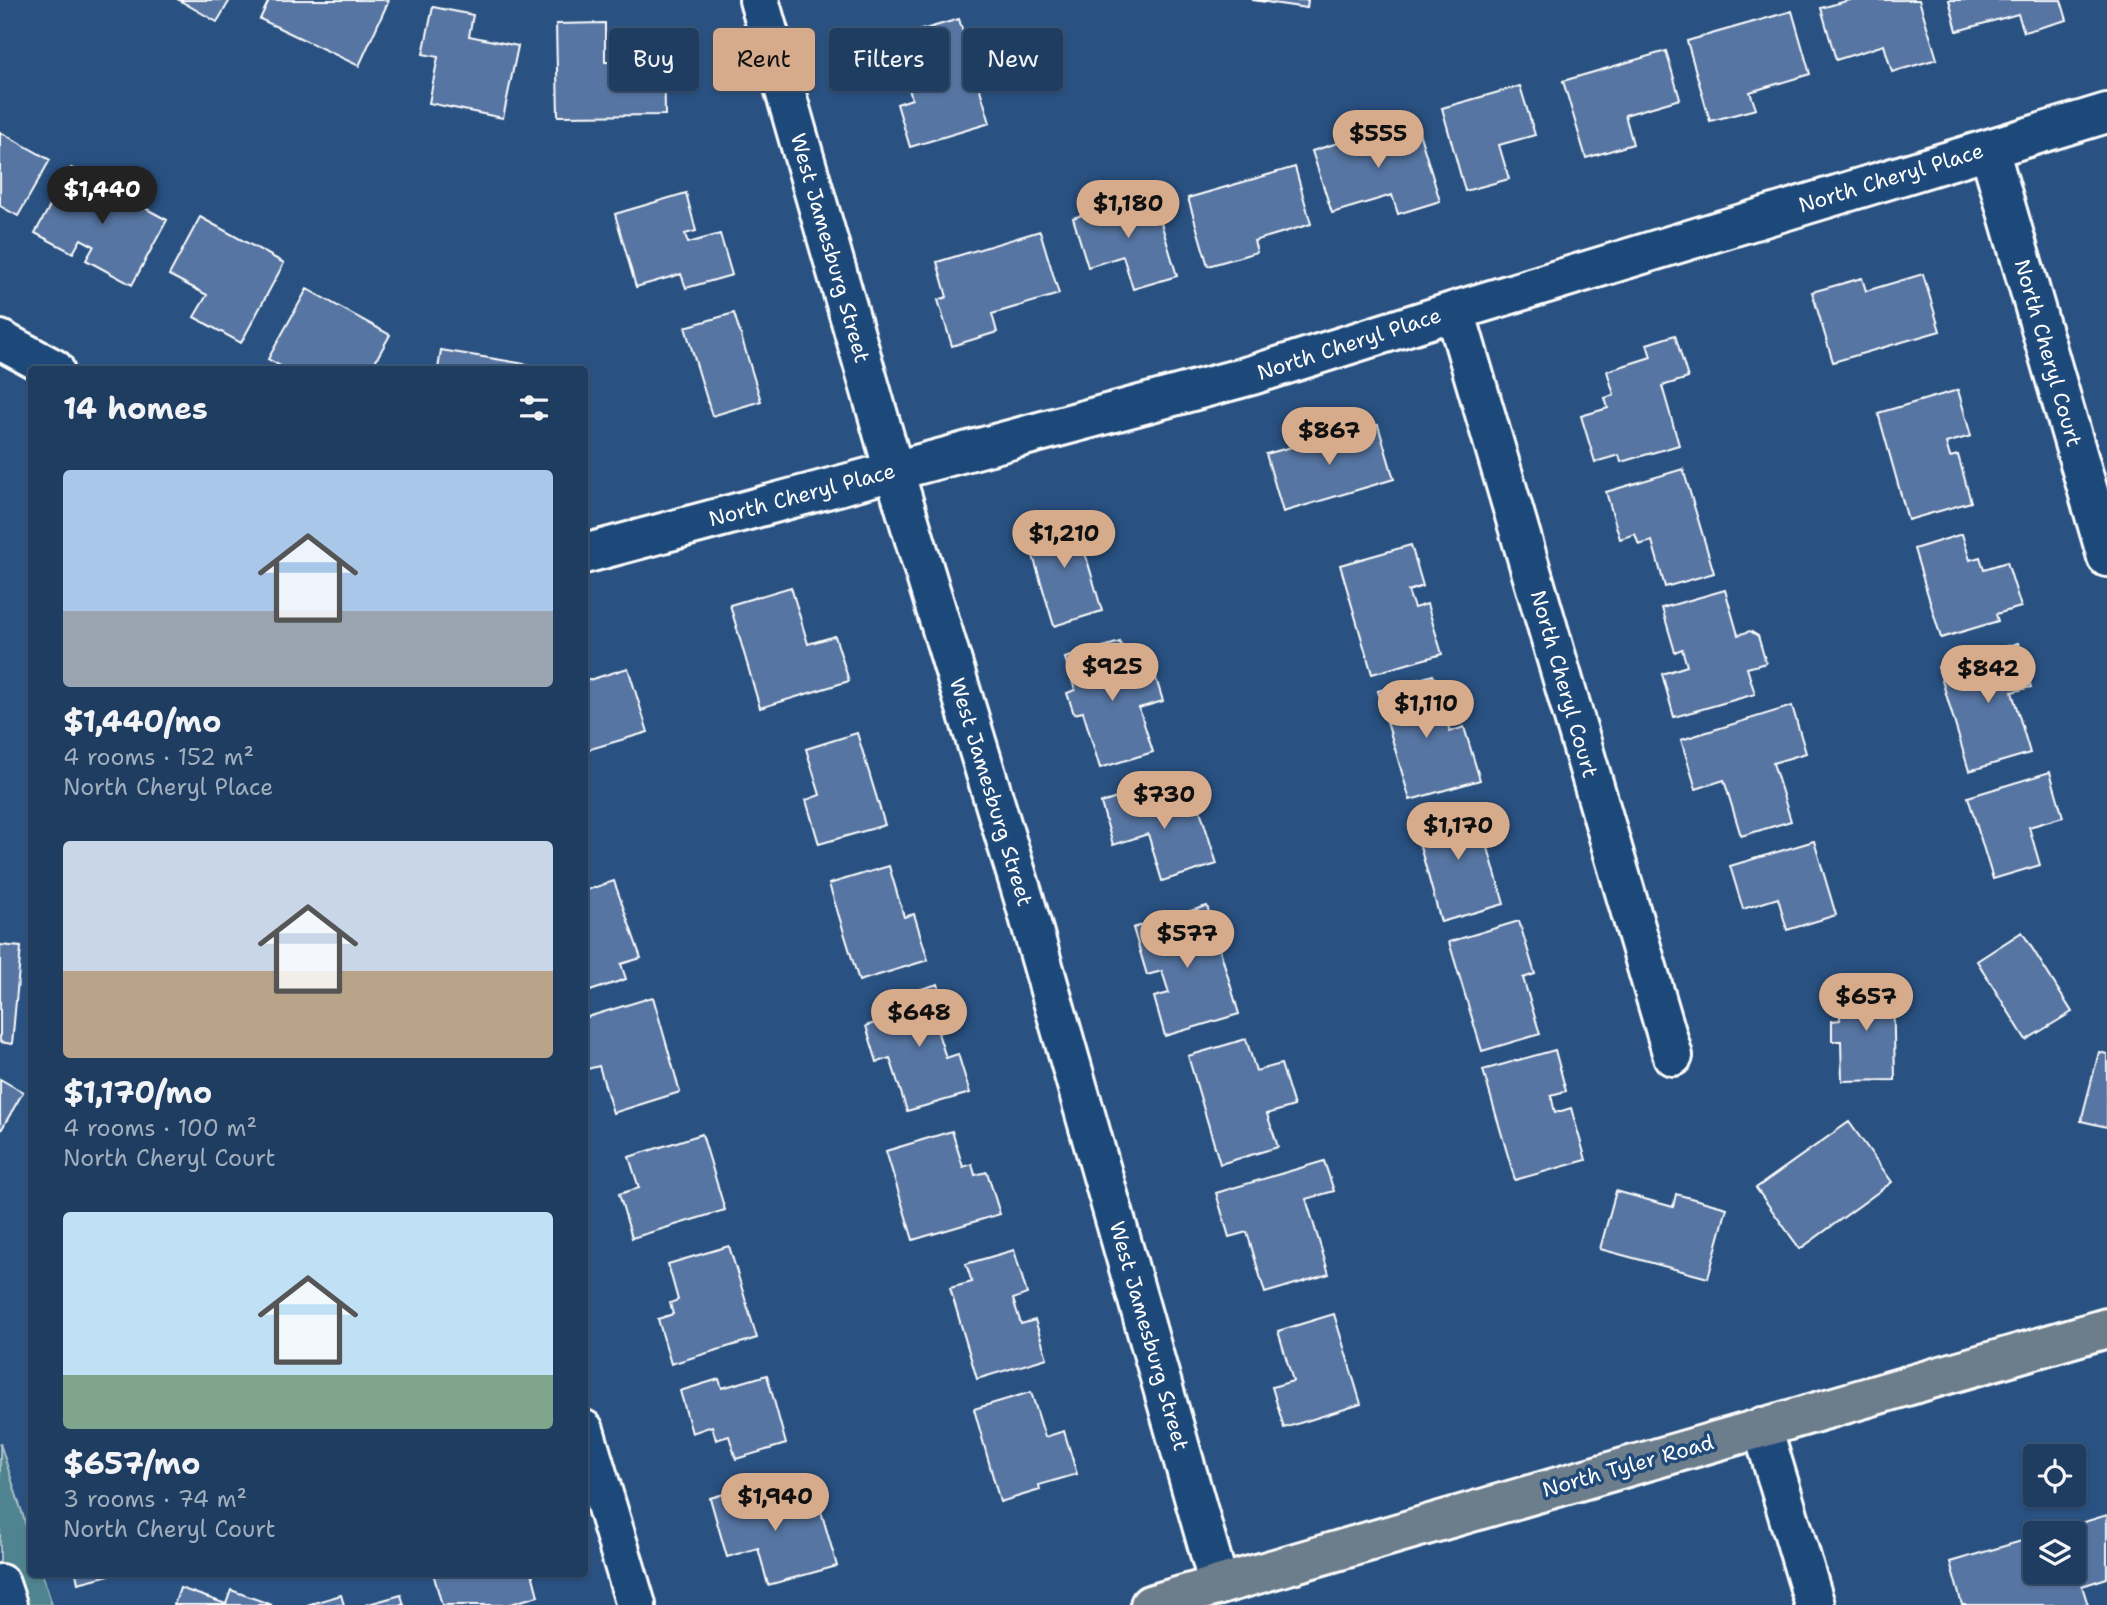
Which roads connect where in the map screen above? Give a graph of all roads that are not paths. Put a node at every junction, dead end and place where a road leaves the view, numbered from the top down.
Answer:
1 (759, 0) edge
2 (2107, 113) edge
3 (1989, 149) junction
4 (1455, 311) junction
5 (0, 340) edge
6 (48, 366) edge
7 (894, 471) junction
8 (588, 553) edge
9 (2107, 557) edge
10 (1672, 1056) dead end
11 (2107, 1328) edge
12 (1762, 1427) junction
13 (588, 1443) edge
14 (0, 1584) edge
15 (1219, 1585) junction
16 (7, 1605) edge
17 (636, 1605) edge
18 (1150, 1605) edge
19 (1815, 1605) edge

1 - 7 street, West Jamesburg Street
2 - 3 street, North Cheryl Place
3 - 4 street, North Cheryl Place
3 - 9 street, North Cheryl Court
4 - 7 street, North Cheryl Place
4 - 10 street, North Cheryl Court
5 - 6 street
7 - 8 street, North Cheryl Place
7 - 15 street, West Jamesburg Street
11 - 12 main road, North Tyler Road
12 - 15 main road, North Tyler Road
12 - 19 street
13 - 17 street
14 - 16 street
15 - 18 main road, North Tyler Road

